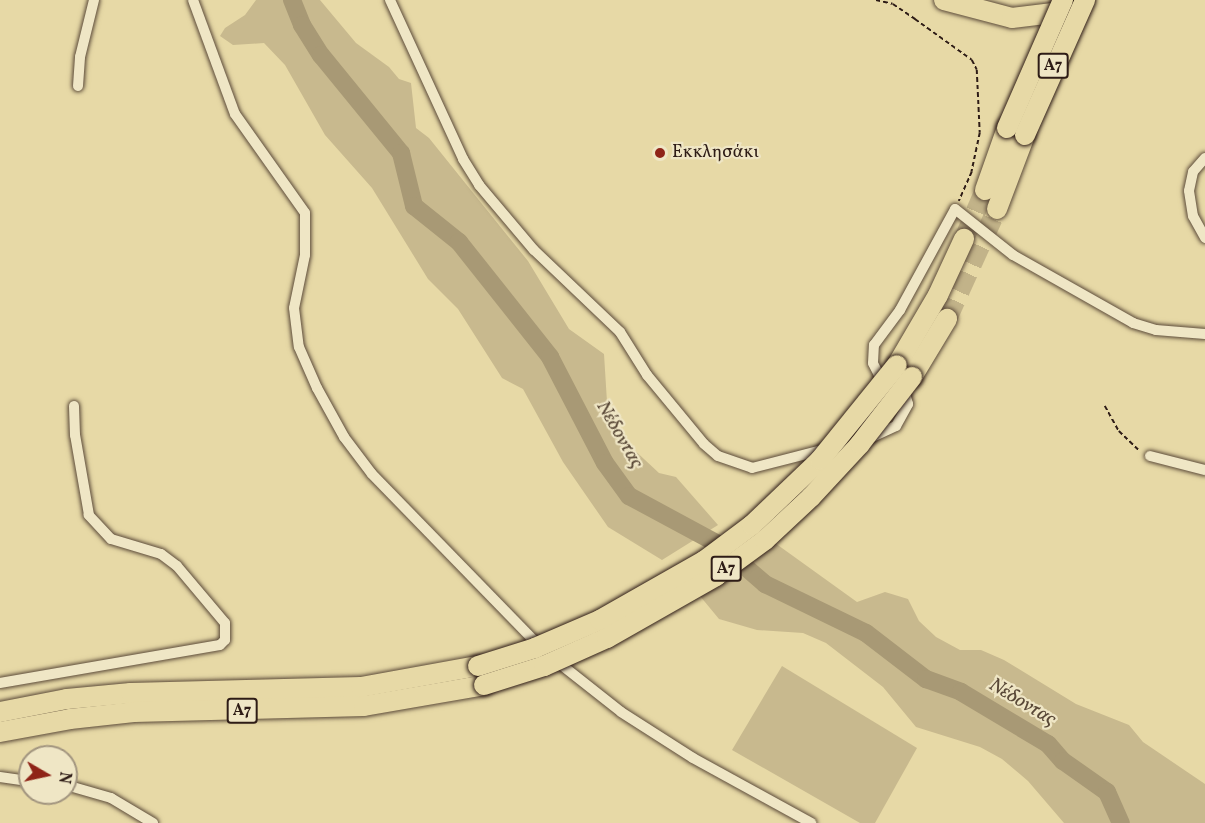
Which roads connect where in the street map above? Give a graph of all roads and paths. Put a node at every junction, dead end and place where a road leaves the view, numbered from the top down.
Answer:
1 (94, 0) edge
2 (193, 0) edge
3 (390, 0) edge
4 (876, 0) edge
5 (944, 0) edge
6 (1063, 0) edge
7 (1087, 0) edge
8 (78, 86) dead end
9 (1016, 131) junction
10 (1205, 158) edge
11 (985, 190) tunnel mouth
12 (955, 208) junction
13 (997, 209) tunnel mouth
14 (964, 238) tunnel mouth
15 (1205, 239) edge
16 (947, 319) tunnel mouth
17 (1205, 334) edge
18 (905, 371) junction
19 (74, 406) dead end
20 (1105, 406) dead end
21 (1150, 456) joint
22 (1205, 470) edge
23 (481, 676) junction
24 (0, 683) edge
25 (0, 712) edge
26 (0, 732) edge
27 (0, 777) edge
28 (18, 779) edge
29 (78, 788) edge
30 (153, 823) edge
31 (811, 823) edge

1 - 8 street
2 - 31 street
3 - 12 street
4 - 12 path
5 - 7 highway
6 - 9 highway, Α7, bridge
7 - 9 highway, Α7, bridge
9 - 11 highway, Α7
9 - 13 highway, Α7
10 - 15 street
12 - 17 street
14 - 18 highway, Α7
16 - 18 highway, Α7
18 - 23 highway, Α7, bridge
19 - 24 street
20 - 21 path
21 - 22 street
23 - 25 highway, Α7
23 - 26 highway, Α7
27 - 28 street
29 - 30 street

